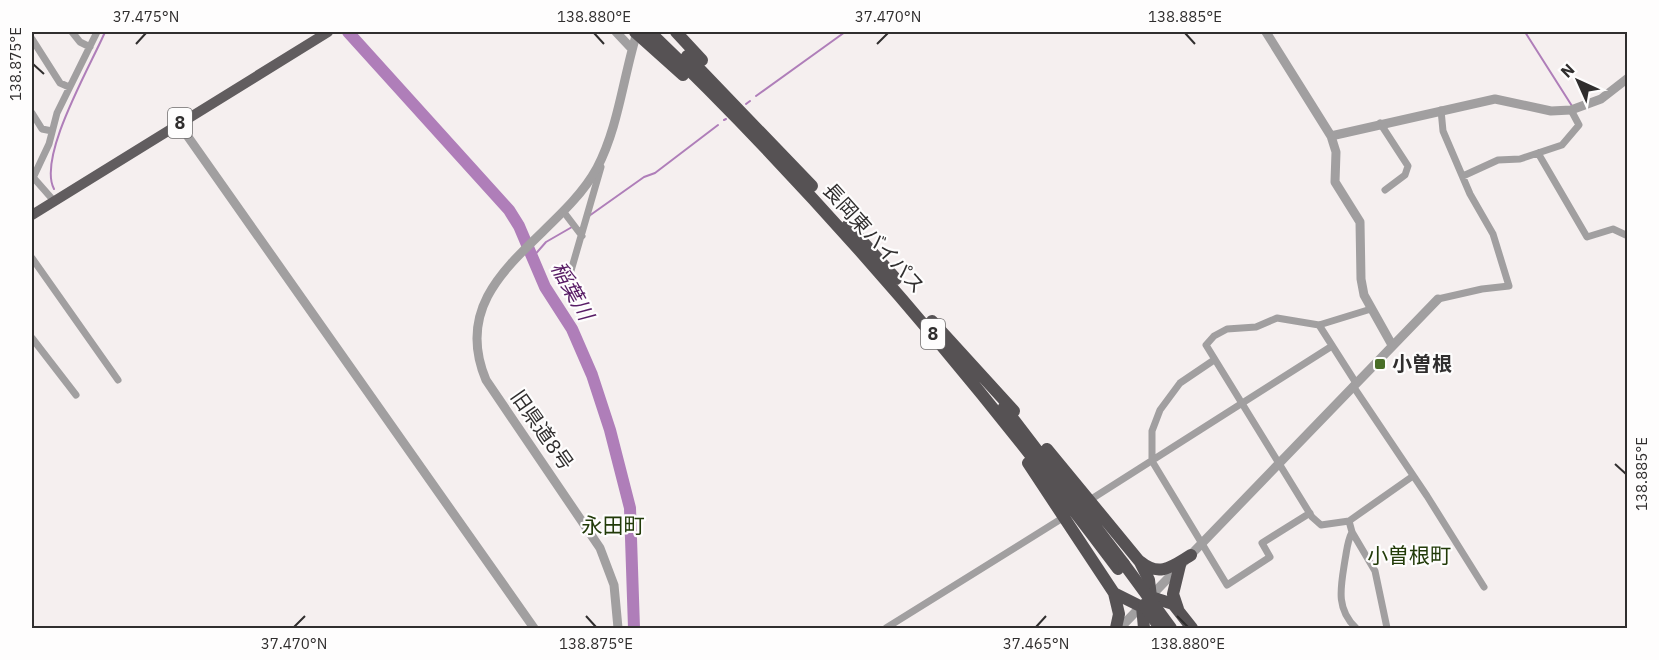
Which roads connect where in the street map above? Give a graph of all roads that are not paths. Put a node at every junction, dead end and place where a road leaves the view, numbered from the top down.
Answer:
1 (72, 32) edge
2 (97, 32) edge
3 (328, 32) edge
4 (650, 32) edge
5 (662, 32) edge
6 (676, 32) edge
7 (1266, 32) edge
8 (618, 33) edge
9 (636, 34) edge
10 (32, 39) edge
11 (90, 47) junction
12 (632, 48) junction
13 (1628, 78) edge
14 (69, 87) junction
15 (1441, 110) junction
16 (1571, 110) junction
17 (32, 113) edge
18 (731, 113) junction
19 (745, 114) junction
20 (1380, 123) junction
21 (179, 124) junction
22 (51, 131) junction
23 (1331, 136) junction
24 (607, 143) junction
25 (1538, 153) junction
26 (1463, 176) junction
27 (32, 177) edge
28 (1384, 190) dead end
29 (54, 201) junction
30 (563, 211) junction
31 (32, 215) edge
32 (582, 236) junction
33 (1628, 236) edge
34 (32, 258) edge
35 (566, 288) dead end
36 (1438, 299) joint
37 (911, 309) junction
38 (1371, 309) junction
39 (932, 321) junction
40 (1319, 325) junction
41 (32, 338) edge
42 (1332, 345) junction
43 (1392, 345) junction
44 (1214, 360) junction
45 (118, 380) dead end
46 (1354, 384) junction
47 (76, 395) dead end
48 (1243, 404) junction
49 (1152, 461) junction
50 (1280, 463) junction
51 (1413, 476) junction
52 (1093, 498) dead end
53 (1310, 513) junction
54 (1061, 519) dead end
55 (1349, 521) junction
56 (1352, 532) junction
57 (1201, 544) junction
58 (1191, 555) junction
59 (1140, 562) junction
60 (1180, 565) junction
61 (1121, 566) junction
62 (1484, 587) dead end
63 (1114, 593) junction
64 (1151, 597) junction
65 (1142, 607) junction
66 (1178, 609) junction
67 (534, 628) edge
68 (618, 628) edge
69 (886, 628) edge
70 (1118, 628) edge
71 (1144, 628) edge
72 (1160, 628) edge
73 (1171, 628) edge
74 (1192, 628) edge
75 (1356, 628) edge
76 (1387, 628) edge

1 - 11 street
2 - 11 street
3 - 21 main road, 8
4 - 18 highway, 長岡東バイパス / 8
5 - 19 highway, 長岡東バイパス / 8
6 - 19 highway
7 - 23 street
8 - 12 street
9 - 12 street
9 - 18 highway
10 - 14 street
11 - 14 street
12 - 24 street
13 - 16 street
14 - 22 street
15 - 16 street
15 - 20 street
15 - 26 street
16 - 25 street
17 - 22 street
18 - 37 highway, 長岡東バイパス / 8
19 - 39 highway, 長岡東バイパス / 8
20 - 23 street
20 - 28 street
21 - 29 main road, 8
21 - 67 street
22 - 27 street
23 - 38 street
24 - 30 street
24 - 32 street
25 - 26 street
25 - 33 street
26 - 36 street
27 - 29 street
29 - 31 main road, 8
30 - 32 street
30 - 68 street, 旧県道8号
32 - 35 street
34 - 45 street
36 - 43 street
37 - 61 highway, 長岡東バイパス / 8
37 - 63 highway, 8
38 - 40 street
38 - 43 street
39 - 59 highway, 8
39 - 61 highway, 長岡東バイパス / 8
40 - 42 street
40 - 44 street
41 - 47 street
42 - 46 street
42 - 48 street
43 - 46 street
44 - 48 street
44 - 49 street
46 - 50 street
46 - 51 street
48 - 49 street
48 - 50 street
49 - 52 street
49 - 57 street
50 - 53 street
50 - 57 street
51 - 55 street
51 - 62 street
53 - 55 street
53 - 57 street
54 - 69 street
55 - 56 street
56 - 75 street
56 - 76 street
57 - 58 street
58 - 59 highway
58 - 60 street
59 - 64 highway, 8
60 - 64 street
60 - 66 highway
61 - 72 highway, 長岡東バイパス / 8, bridge
61 - 73 highway, 長岡東バイパス / 8, bridge
63 - 65 highway
63 - 70 highway
64 - 65 street
64 - 66 highway
65 - 70 street
65 - 71 highway
66 - 74 highway

